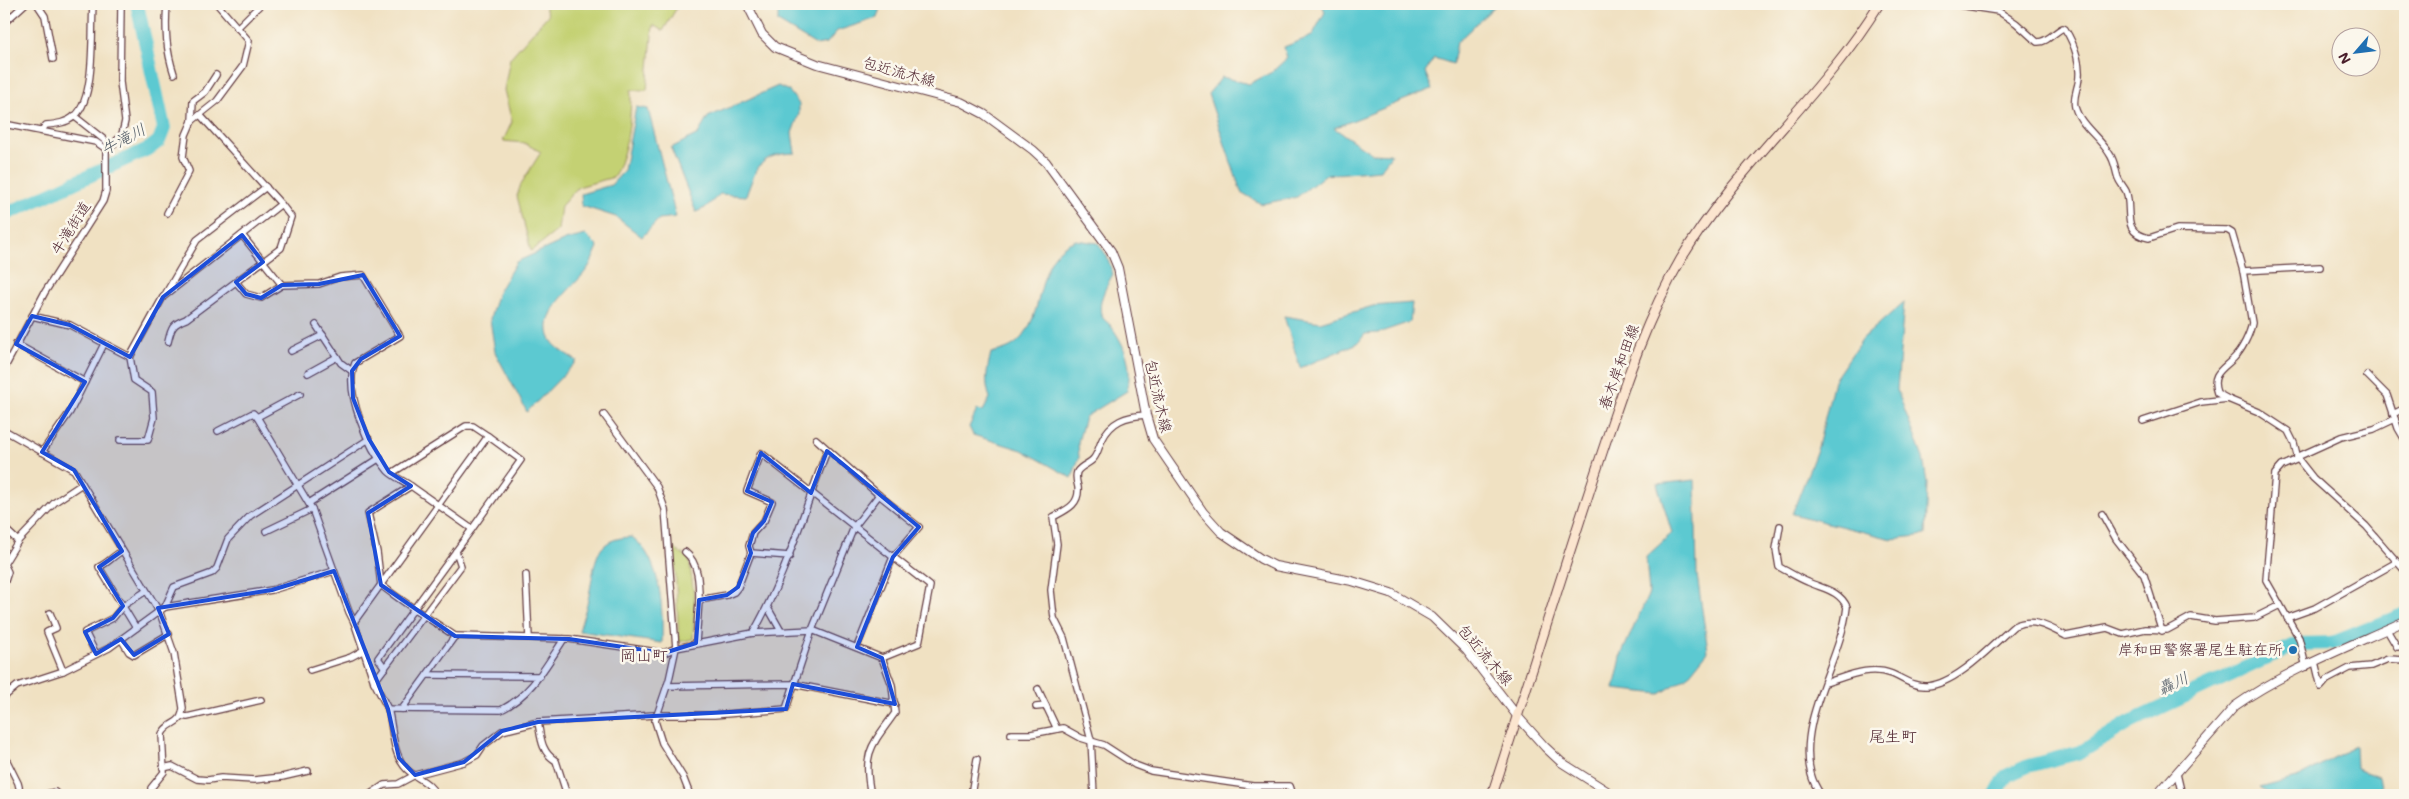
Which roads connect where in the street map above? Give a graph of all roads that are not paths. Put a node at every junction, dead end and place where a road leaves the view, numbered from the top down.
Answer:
1 (25, 4) edge
2 (37, 4) edge
3 (93, 4) edge
4 (121, 4) edge
5 (167, 4) edge
6 (217, 4) edge
7 (261, 4) edge
8 (746, 4) edge
9 (1879, 4) edge
10 (1953, 4) edge
11 (4, 23) edge
12 (238, 28) junction
13 (53, 59) dead end
14 (174, 74) dead end
15 (216, 75) dead end
16 (74, 116) junction
17 (200, 116) junction
18 (192, 121) junction
19 (4, 124) edge
20 (41, 131) junction
21 (108, 149) junction
22 (266, 187) junction
23 (281, 204) junction
24 (167, 213) dead end
25 (242, 235) junction
26 (263, 262) junction
27 (2320, 267) dead end
28 (2243, 271) junction
29 (236, 282) junction
30 (282, 285) junction
31 (163, 297) junction
32 (32, 316) junction
33 (316, 325) dead end
34 (323, 336) junction
35 (168, 342) dead end
36 (16, 344) junction
37 (104, 344) junction
38 (291, 351) dead end
39 (130, 357) junction
40 (337, 357) junction
41 (4, 369) edge
42 (352, 371) junction
43 (308, 373) dead end
44 (2367, 376) dead end
45 (85, 382) junction
46 (300, 394) dead end
47 (2228, 398) junction
48 (2405, 408) edge
49 (1146, 415) junction
50 (604, 416) dead end
51 (257, 417) junction
52 (2394, 417) junction
53 (2143, 421) dead end
54 (4, 430) edge
55 (218, 432) dead end
56 (488, 436) junction
57 (369, 439) junction
58 (120, 440) dead end
59 (816, 440) dead end
60 (2405, 440) edge
61 (827, 451) junction
62 (42, 452) junction
63 (380, 458) junction
64 (2298, 458) junction
65 (392, 473) junction
66 (82, 484) junction
67 (299, 484) junction
68 (412, 486) junction
69 (811, 493) junction
70 (879, 495) junction
71 (309, 503) junction
72 (438, 504) junction
73 (312, 509) junction
74 (2102, 514) dead end
75 (1780, 526) dead end
76 (854, 527) junction
77 (4, 528) edge
78 (472, 529) junction
79 (266, 531) dead end
80 (18, 541) junction
81 (122, 551) junction
82 (456, 551) junction
83 (685, 552) dead end
84 (751, 553) junction
85 (790, 556) junction
86 (893, 557) junction
87 (2397, 562) junction
88 (334, 571) junction
89 (2405, 571) edge
90 (526, 576) dead end
91 (4, 584) edge
92 (381, 585) junction
93 (146, 591) junction
94 (699, 600) junction
95 (2280, 605) junction
96 (123, 606) junction
97 (165, 607) junction
98 (768, 608) junction
99 (412, 609) junction
100 (160, 612) junction
101 (50, 613) dead end
102 (425, 615) junction
103 (2288, 618) junction
104 (2405, 621) edge
105 (354, 622) junction
106 (136, 628) junction
107 (812, 630) junction
108 (2386, 630) junction
109 (781, 631) junction
110 (2162, 631) junction
111 (753, 633) junction
112 (169, 634) junction
113 (454, 636) junction
114 (529, 638) junction
115 (564, 639) junction
116 (121, 640) junction
117 (696, 643) junction
118 (2405, 646) edge
119 (857, 647) junction
120 (676, 648) junction
121 (364, 650) junction
122 (96, 654) junction
123 (882, 658) junction
124 (2405, 660) edge
125 (2315, 662) junction
126 (327, 665) junction
127 (2306, 666) junction
128 (385, 668) junction
129 (310, 670) dead end
130 (63, 671) junction
131 (330, 672) dead end
132 (427, 676) junction
133 (540, 676) junction
134 (374, 682) junction
135 (793, 684) junction
136 (1825, 684) junction
137 (667, 686) junction
138 (1038, 689) dead end
139 (4, 697) edge
140 (261, 700) dead end
141 (895, 704) junction
142 (1046, 706) junction
143 (1036, 707) dead end
144 (388, 709) junction
145 (402, 709) junction
146 (656, 715) junction
147 (182, 716) junction
148 (1518, 716) junction
149 (538, 722) junction
150 (1057, 729) junction
151 (1011, 734) dead end
152 (1091, 740) junction
153 (4, 755) edge
154 (977, 759) dead end
155 (164, 768) junction
156 (308, 771) dead end
157 (2176, 774) junction
158 (415, 775) junction
159 (22, 795) edge
160 (43, 795) edge
161 (58, 795) edge
162 (151, 795) edge
163 (369, 795) edge
164 (436, 795) edge
165 (567, 795) edge
166 (690, 795) edge
167 (871, 795) edge
168 (971, 795) edge
169 (1094, 795) edge
170 (1293, 795) edge
171 (1492, 795) edge
172 (1611, 795) edge
173 (1821, 795) edge
174 (2157, 795) edge
175 (2182, 795) edge

1 - 11 street
2 - 13 street
3 - 16 street
4 - 21 street, 牛滝街道
5 - 14 street
6 - 12 street
7 - 12 street
8 - 49 street, 包近流木線
9 - 148 main road, 春木岸和田線
10 - 28 street
12 - 17 street
15 - 18 street
16 - 20 street
16 - 21 street
17 - 18 street
17 - 22 street
18 - 24 street
19 - 20 street
20 - 21 street
21 - 32 street, 牛滝街道
22 - 23 street
22 - 31 street
23 - 25 street
23 - 26 street
25 - 26 street
25 - 31 street
26 - 29 street
26 - 30 street
27 - 28 street
28 - 47 street
29 - 30 street
29 - 35 street
30 - 42 street
31 - 39 street
32 - 36 street, 牛滝街道
32 - 37 street
33 - 34 street
34 - 38 street
34 - 40 street
36 - 41 street, 牛滝街道
36 - 45 street
37 - 39 street
37 - 45 street
39 - 58 street
40 - 42 street
40 - 43 street
42 - 57 street
44 - 52 street
45 - 62 street
46 - 51 street
47 - 53 street
47 - 64 street
48 - 52 street
49 - 148 street, 包近流木線
49 - 152 street
50 - 120 street
51 - 55 street
51 - 67 street
52 - 60 street
52 - 64 street
54 - 62 street
56 - 65 street
56 - 72 street
56 - 78 street
57 - 63 street
57 - 67 street
59 - 61 street
61 - 69 street
61 - 70 street
62 - 66 street
63 - 65 street
63 - 71 street
64 - 87 street
64 - 95 street
65 - 68 street
66 - 80 street
66 - 81 street
67 - 71 street
67 - 97 street
68 - 72 street
68 - 92 street
69 - 76 street
69 - 84 street
69 - 85 street
70 - 76 street
70 - 86 street
71 - 73 street
72 - 78 street
72 - 92 street
73 - 79 street
73 - 88 street
74 - 110 street
75 - 136 street
76 - 86 street
76 - 107 street
77 - 80 street
78 - 82 street
80 - 91 street
81 - 93 street
81 - 96 street
82 - 99 street
82 - 102 street
83 - 94 street
84 - 85 street
84 - 94 street
85 - 98 street
86 - 119 street
86 - 123 street
87 - 89 street
87 - 103 street
88 - 97 street
88 - 105 street
90 - 114 street
92 - 99 street
92 - 105 street
93 - 96 street
93 - 100 street
94 - 117 street
95 - 103 street
95 - 110 street
96 - 106 street
96 - 122 street
97 - 100 street
98 - 109 street
98 - 111 street
99 - 102 street
99 - 128 street
100 - 106 street
100 - 112 street
101 - 130 street
102 - 113 street
102 - 128 street
103 - 127 street
104 - 108 street
105 - 121 street
106 - 116 street
107 - 109 street
107 - 119 street
107 - 135 street
108 - 118 street
108 - 125 street
109 - 111 street
110 - 136 street
111 - 117 street
112 - 116 street
112 - 147 street
113 - 114 street
113 - 132 street
114 - 115 street
115 - 120 street
115 - 133 street
116 - 122 street
117 - 120 street
119 - 123 street
120 - 137 street
121 - 126 street
121 - 134 street
122 - 130 street
123 - 141 street
124 - 125 street
125 - 127 street
126 - 129 street
126 - 131 street
127 - 157 street
128 - 134 street
130 - 139 street
132 - 133 street
132 - 145 street
133 - 145 street
134 - 144 street
135 - 137 street
135 - 141 street
135 - 146 street
136 - 173 street
137 - 146 street
138 - 142 street
140 - 147 street
141 - 167 street
142 - 143 street
142 - 150 street
144 - 145 street
144 - 158 street
146 - 149 street
146 - 166 street
147 - 155 street
148 - 171 main road, 春木岸和田線
148 - 172 street, 包近流木線
149 - 158 street
149 - 165 street
150 - 151 street
150 - 152 street
152 - 169 street
152 - 170 street
153 - 159 street
154 - 168 street
155 - 156 street
155 - 162 street
157 - 174 street
157 - 175 street
158 - 163 street
158 - 164 street
160 - 161 street

